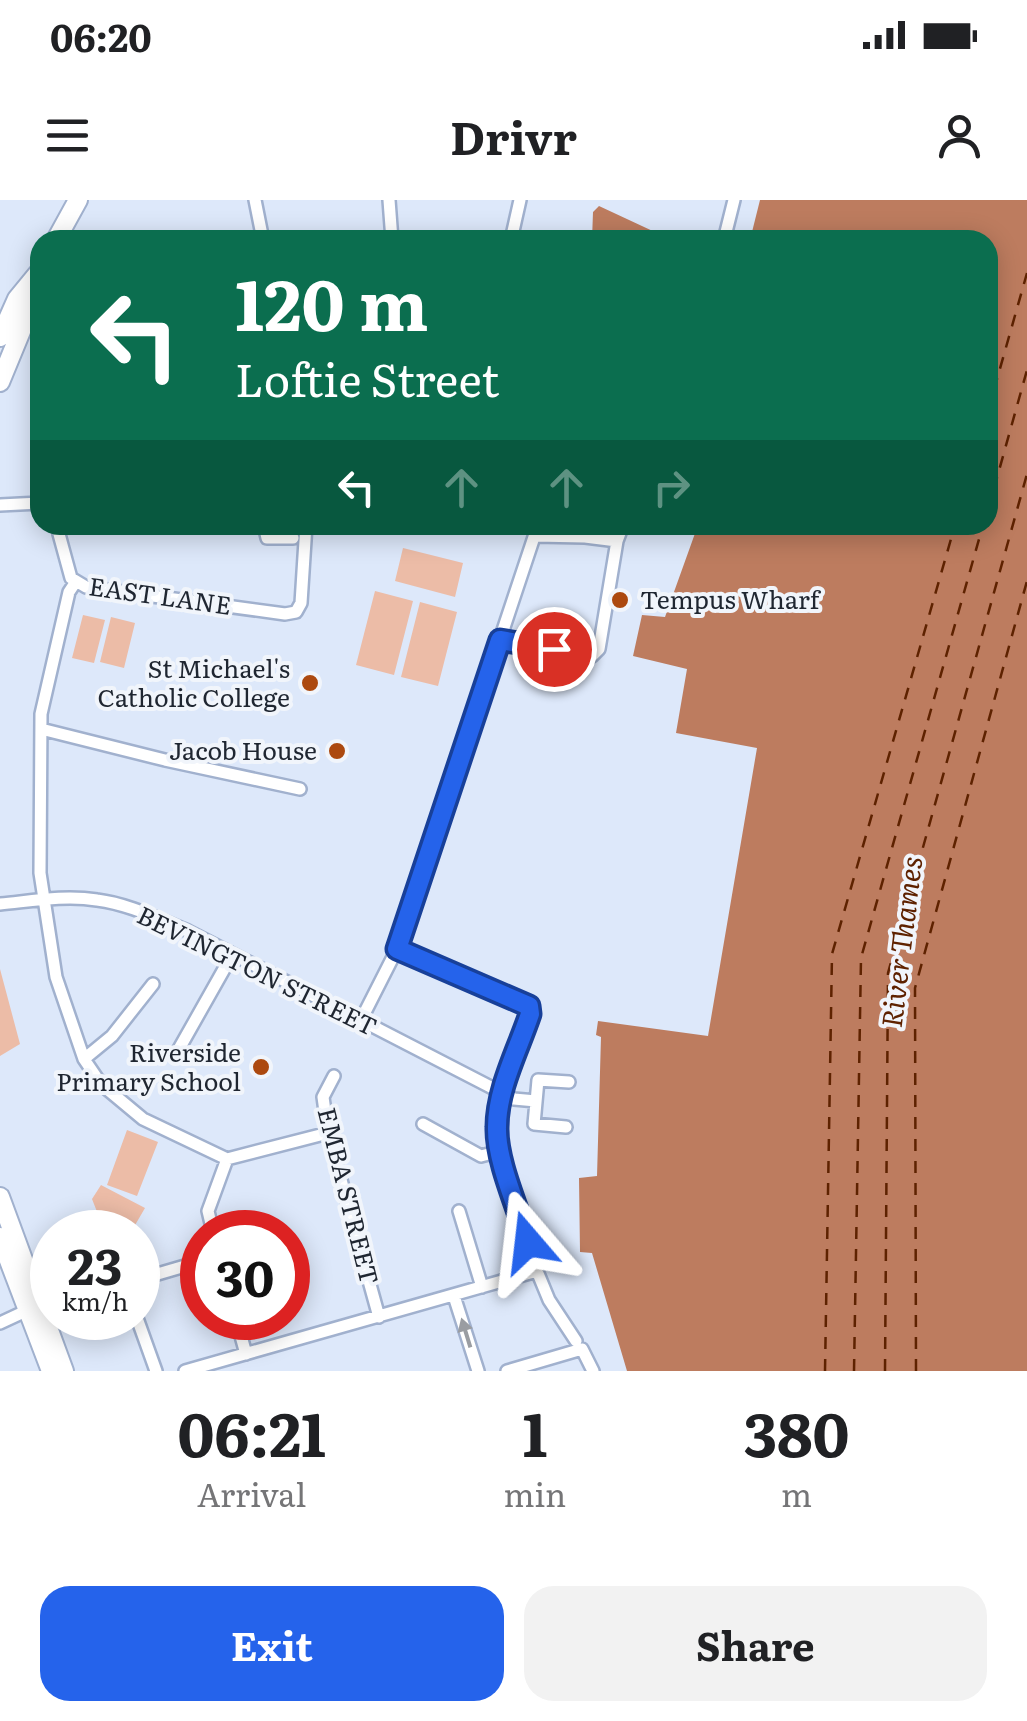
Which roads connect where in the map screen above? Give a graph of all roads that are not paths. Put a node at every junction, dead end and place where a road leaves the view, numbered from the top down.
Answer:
1 (78, 200) edge
2 (255, 200) edge
3 (389, 200) edge
4 (520, 200) edge
5 (734, 203) edge
6 (62, 230) edge
7 (261, 230) edge
8 (391, 230) edge
9 (513, 230) edge
10 (727, 230) edge
11 (30, 283) edge
12 (30, 308) edge
13 (0, 337) edge
14 (0, 382) edge
15 (30, 504) edge
16 (0, 505) edge
17 (59, 535) edge
18 (281, 535) edge
19 (305, 535) edge
20 (534, 535) edge
21 (573, 535) edge
22 (619, 535) edge
23 (293, 538) dead end
24 (617, 541) junction
25 (75, 583) junction
26 (500, 640) junction
27 (42, 728) junction
28 (300, 789) dead end
29 (42, 900) junction
30 (0, 904) edge
31 (397, 949) junction
32 (232, 955) junction
33 (153, 984) dead end
34 (360, 1022) junction
35 (175, 1056) dead end
36 (84, 1059) junction
37 (334, 1076) dead end
38 (569, 1082) dead end
39 (503, 1093) junction
40 (536, 1101) junction
41 (423, 1124) dead end
42 (566, 1127) dead end
43 (328, 1133) junction
44 (500, 1150) junction
45 (227, 1159) junction
46 (0, 1197) edge
47 (208, 1210) edge
48 (459, 1211) dead end
49 (0, 1238) edge
50 (537, 1271) junction
51 (482, 1287) junction
52 (454, 1296) junction
53 (28, 1310) junction
54 (379, 1317) junction
55 (0, 1323) edge
56 (145, 1340) edge
57 (242, 1340) edge
58 (579, 1345) junction
59 (246, 1354) junction
60 (51, 1371) edge
61 (64, 1371) edge
62 (156, 1371) edge
63 (185, 1371) edge
64 (478, 1371) edge
65 (507, 1371) edge
66 (593, 1371) edge

1 - 6 main road
2 - 7 street
3 - 8 street
4 - 9 street
5 - 10 street
11 - 13 main road
12 - 14 main road
15 - 16 street
17 - 25 street, EAST LANE
18 - 23 street
19 - 25 street, EAST LANE
20 - 26 street
21 - 24 street
22 - 24 street
24 - 26 street
25 - 27 street
26 - 31 street
27 - 28 street
27 - 29 street
29 - 30 street, BEVINGTON STREET
29 - 32 street, BEVINGTON STREET
29 - 36 street
31 - 34 street
31 - 39 street
32 - 34 street, BEVINGTON STREET
32 - 35 street
33 - 36 street
34 - 39 street, BEVINGTON STREET
36 - 45 street
37 - 43 street, EMBA STREET
38 - 40 street
39 - 40 street, BEVINGTON STREET
39 - 44 street
40 - 42 street
41 - 44 street
43 - 45 street
43 - 54 street, EMBA STREET
44 - 50 street
45 - 47 street
46 - 61 main road
48 - 51 street
49 - 53 main road
50 - 51 street
50 - 58 street
51 - 52 street
52 - 54 street
64 -> 52 street
53 - 55 street
53 - 60 main road
54 - 59 street
56 - 62 street
57 - 59 street
58 - 65 street
58 - 66 street
59 - 63 street

